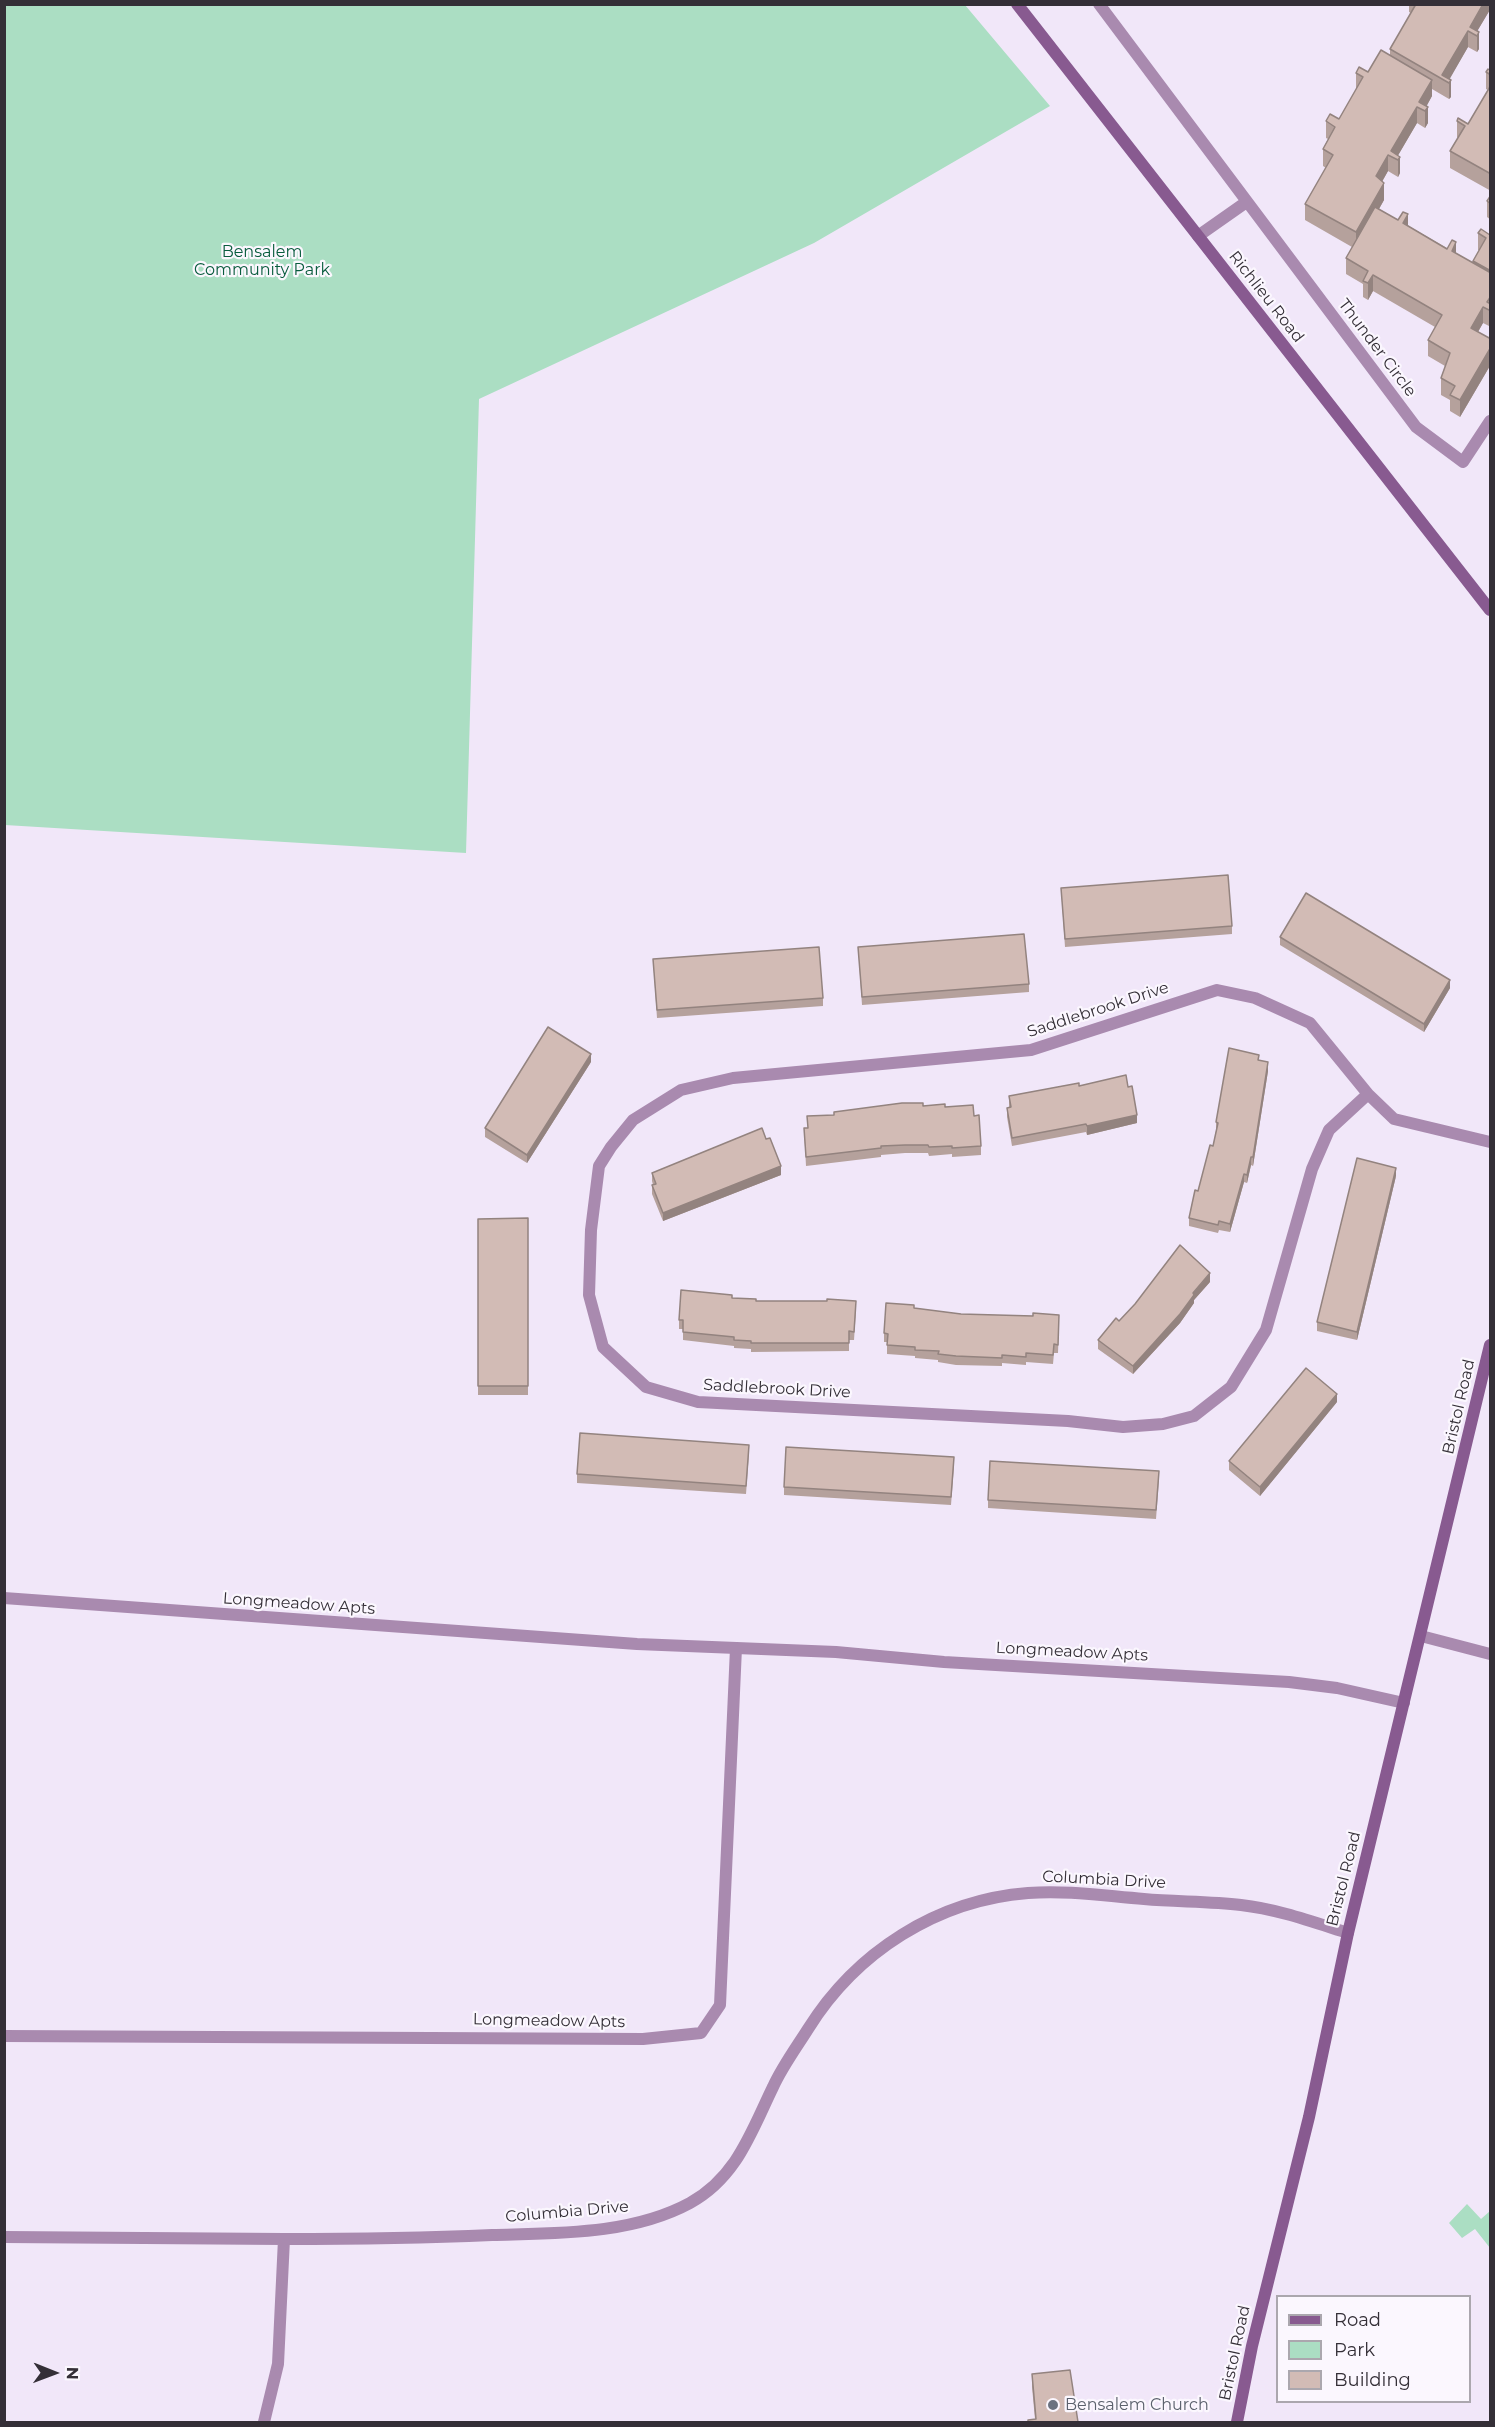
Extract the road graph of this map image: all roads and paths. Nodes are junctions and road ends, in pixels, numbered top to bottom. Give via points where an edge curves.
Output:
1 (1017, 4) edge
2 (1099, 4) edge
3 (1245, 203) junction
4 (1198, 237) junction
5 (1491, 421) edge
6 (1491, 610) edge
7 (1368, 1094) junction
8 (1491, 1142) edge
9 (1491, 1345) edge
10 (4, 1598) edge
11 (1421, 1636) junction
12 (736, 1648) junction
13 (1491, 1654) edge
14 (1404, 1703) junction
15 (1348, 1934) junction
16 (4, 2036) edge
17 (4, 2237) edge
18 (284, 2239) junction
19 (264, 2422) edge
20 (1237, 2422) edge

1 - 4 main road, Richlieu Road
2 - 3 street, Thunder Circle
3 - 4 street
3 - 5 street, Thunder Circle via 1416,427 1464,462
4 - 6 main road, Richlieu Road
7 - 7 street, Saddlebrook Drive via 1310,1023 1255,998 1217,990 1031,1050 733,1078 681,1090 633,1120 599,1166 591,1230 589,1295 603,1347 646,1387 698,1402 1123,1427 1163,1424 1194,1416 1231,1387 1266,1330 1312,1169 1329,1130
7 - 8 street, Saddlebrook Drive via 1394,1119
9 - 11 main road, Bristol Road
10 - 12 street, Longmeadow Apts
11 - 13 street
11 - 14 main road, Bristol Road
12 - 14 street, Longmeadow Apts via 1289,1682
12 - 16 street, Longmeadow Apts via 720,2005 701,2033 643,2039
14 - 15 main road, Bristol Road
15 - 18 street, Columbia Drive via 1244,1905 1067,1892 1002,1896 972,1903 907,1929 844,1982 818,2013 774,2085 744,2150 712,2188 663,2216 598,2229 391,2239
15 - 20 main road, Bristol Road
17 - 18 street, Columbia Drive
18 - 19 street via 278,2364

